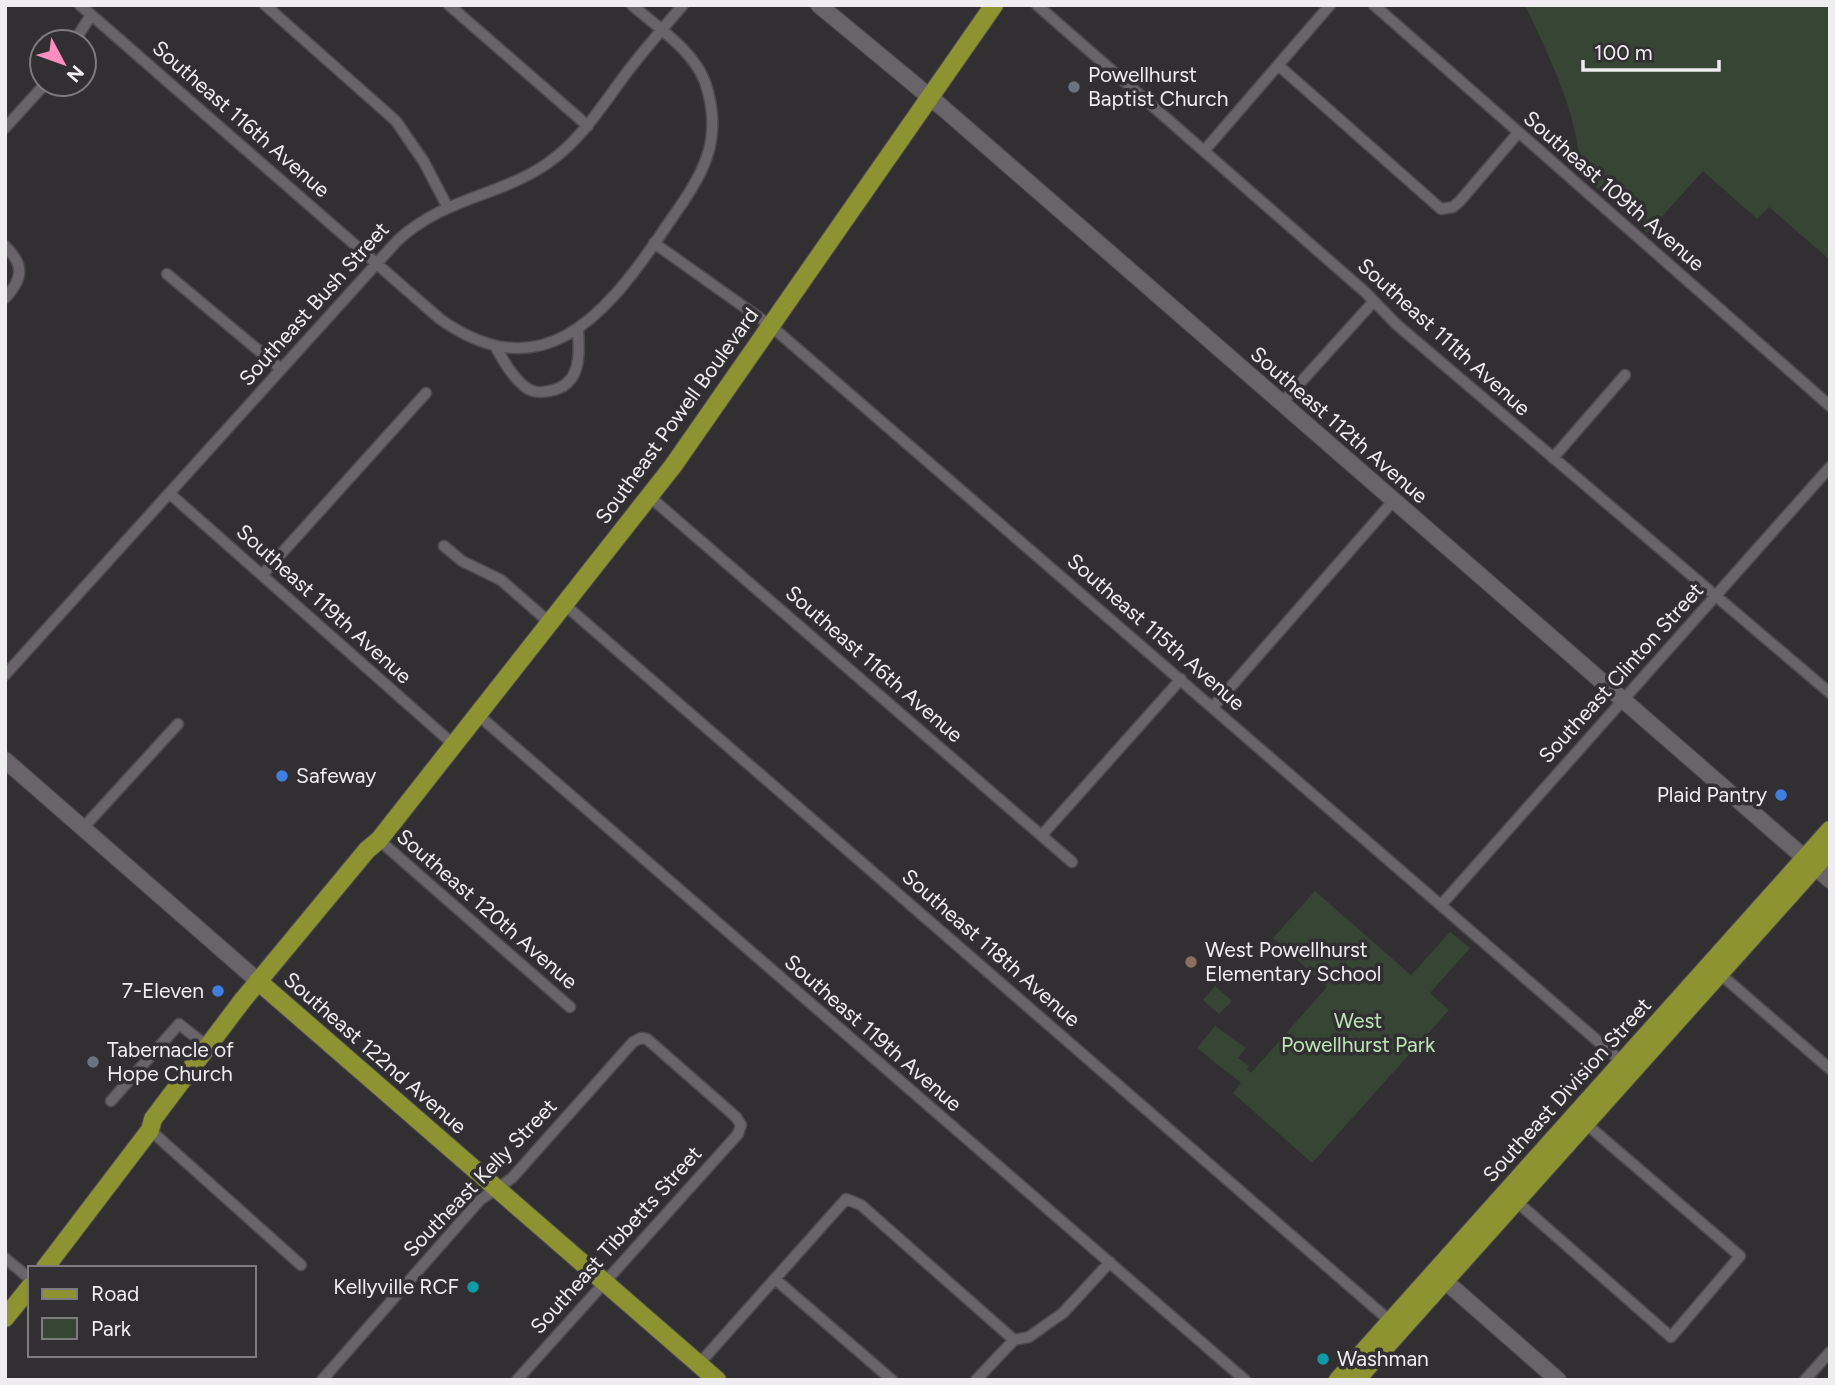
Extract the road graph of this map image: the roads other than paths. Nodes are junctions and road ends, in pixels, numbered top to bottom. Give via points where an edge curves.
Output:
1 (80, 5) edge
2 (265, 5) edge
3 (449, 5) edge
4 (632, 5) edge
5 (683, 5) edge
6 (819, 5) edge
7 (994, 5) edge
8 (1037, 5) edge
9 (1330, 5) edge
10 (1374, 5) edge
11 (91, 15) junction
12 (83, 28) edge
13 (661, 31) junction
14 (1278, 65) junction
15 (32, 98) edge
16 (930, 98) junction
17 (588, 126) junction
18 (5, 128) edge
19 (1518, 133) junction
20 (1204, 151) junction
21 (447, 206) junction
22 (654, 243) junction
23 (5, 246) edge
24 (377, 262) junction
25 (167, 274) dead end
26 (5, 298) edge
27 (1374, 301) junction
28 (771, 326) junction
29 (578, 330) junction
30 (495, 346) junction
31 (281, 369) junction
32 (1625, 375) dead end
33 (426, 393) dead end
34 (1282, 403) junction
35 (1830, 406) edge
36 (1553, 458) junction
37 (1830, 467) edge
38 (169, 493) junction
39 (650, 497) junction
40 (1394, 500) junction
41 (444, 546) dead end
42 (262, 575) junction
43 (1716, 595) junction
44 (565, 605) junction
45 (550, 623) junction
46 (5, 676) edge
47 (1181, 678) junction
48 (1830, 693) edge
49 (1622, 699) junction
50 (1213, 707) junction
51 (477, 714) junction
52 (178, 724) dead end
53 (453, 744) junction
54 (5, 760) edge
55 (83, 828) junction
56 (1830, 830) edge
57 (1042, 835) junction
58 (379, 840) junction
59 (1830, 850) edge
60 (1072, 862) dead end
61 (1810, 862) junction
62 (1830, 880) edge
63 (1441, 905) junction
64 (1719, 973) junction
65 (262, 985) junction
66 (569, 1007) dead end
67 (640, 1038) joint
68 (207, 1046) junction
69 (1622, 1062) junction
70 (1830, 1069) edge
71 (111, 1101) dead end
72 (1585, 1123) junction
73 (150, 1130) junction
74 (497, 1189) junction
75 (1516, 1201) junction
76 (5, 1258) edge
77 (1110, 1262) junction
78 (301, 1265) dead end
79 (47, 1266) edge
80 (1439, 1276) junction
81 (28, 1277) edge
82 (775, 1279) junction
83 (604, 1282) junction
84 (28, 1289) edge
85 (5, 1318) edge
86 (1390, 1321) junction
87 (1013, 1340) junction
88 (1830, 1352) edge
89 (699, 1364) junction
90 (1354, 1371) edge
91 (322, 1380) edge
92 (517, 1380) edge
93 (717, 1380) edge
94 (892, 1380) edge
95 (976, 1380) edge
96 (1245, 1380) edge
97 (1338, 1380) edge
98 (1344, 1380) edge
99 (1558, 1380) edge
100 (1805, 1380) edge

1 - 11 street, Southeast 116th Avenue
2 - 21 street via 396,121
3 - 17 street
4 - 13 street
5 - 13 street, Southeast Bush Street
6 - 16 main road, Southeast 112th Avenue
7 - 16 main road, Southeast Powell Boulevard
8 - 20 street, Southeast 111th Avenue
9 - 14 street
10 - 19 street, Southeast 109th Avenue
11 - 12 street
11 - 24 street, Southeast 116th Avenue
13 - 17 street, Southeast Bush Street
13 - 22 street via 679,46 704,80 713,124 705,165
14 - 19 street via 1436,206 1446,210 1460,201
14 - 20 street
15 - 18 street
16 - 28 main road, Southeast Powell Boulevard
16 - 34 main road, Southeast 112th Avenue
17 - 21 street, Southeast Bush Street via 566,150 533,172
19 - 35 street, Southeast 109th Avenue
20 - 27 street, Southeast 111th Avenue
21 - 24 street, Southeast Bush Street via 412,227
22 - 28 street, Southeast 115th Avenue
22 - 29 street via 611,302
23 - 26 street via 20,263 21,275
24 - 30 street, Southeast 116th Avenue via 458,331
24 - 31 street, Southeast Bush Street
25 - 31 street
27 - 34 street
27 - 36 street, Southeast 111th Avenue
28 - 39 main road, Southeast Powell Boulevard
28 - 47 street, Southeast 115th Avenue
29 - 30 street via 533,346
29 - 30 street via 578,367 569,382 556,390 540,393 526,388
31 - 38 street, Southeast Bush Street
32 - 36 street
33 - 42 street
34 - 40 main road, Southeast 112th Avenue
36 - 43 street, Southeast 111th Avenue
37 - 43 street, Southeast Clinton Street
38 - 42 street, Southeast 119th Avenue
38 - 46 street, Southeast Bush Street
39 - 44 main road, Southeast Powell Boulevard
39 - 57 street, Southeast 116th Avenue
40 - 49 main road, Southeast 112th Avenue
40 - 50 street
41 - 45 street via 462,561 501,580
42 - 53 street, Southeast 119th Avenue
43 - 48 street, Southeast 111th Avenue
43 - 49 street, Southeast Clinton Street
44 - 45 main road, Southeast Powell Boulevard
44 - 86 street, Southeast 118th Avenue
45 - 51 main road, Southeast Powell Boulevard
47 - 50 street, Southeast 115th Avenue
47 - 57 street
49 - 61 main road, Southeast 112th Avenue
49 - 63 street, Southeast Clinton Street
50 - 63 street, Southeast 115th Avenue
51 - 53 main road, Southeast Powell Boulevard
51 - 77 street, Southeast 119th Avenue
52 - 55 street
53 - 58 main road, Southeast Powell Boulevard
54 - 55 main road, Southeast 122nd Avenue
55 - 65 main road, Southeast 122nd Avenue
56 - 61 main road, Southeast Division Street
57 - 60 street, Southeast 116th Avenue
58 - 65 main road, Southeast Powell Boulevard
58 - 66 street, Southeast 120th Avenue
59 - 61 main road, Southeast Division Street
61 - 62 main road, Southeast 112th Avenue
61 - 64 main road, Southeast Division Street
61 - 69 main road, Southeast Division Street
63 - 69 street, Southeast 115th Avenue
64 - 70 street
64 - 72 main road, Southeast Division Street
65 - 68 main road, Southeast Powell Boulevard
65 - 73 main road, Southeast Powell Boulevard via 161,1123
65 - 74 main road, Southeast 122nd Avenue
67 - 74 street, Southeast Kelly Street
67 - 83 street, Southeast Tibbetts Street via 648,1039 741,1125 738,1134
68 - 71 street via 178,1024
68 - 73 main road, Southeast Powell Boulevard via 153,1119
69 - 80 main road, Southeast Division Street
72 - 75 main road, Southeast Division Street
72 - 75 street via 1740,1256 1671,1337
73 - 78 street
73 - 79 main road, Southeast Powell Boulevard
74 - 83 main road, Southeast 122nd Avenue
74 - 91 street, Southeast Kelly Street via 480,1200
75 - 80 main road, Southeast Division Street
76 - 81 street
77 - 87 street via 1052,1322 1029,1337
77 - 96 street, Southeast 119th Avenue
80 - 86 main road, Southeast Division Street
80 - 90 main road, Southeast Division Street
80 - 99 main road
82 - 87 street via 846,1199 861,1205
82 - 89 street
82 - 94 street
83 - 89 main road, Southeast 122nd Avenue
83 - 92 street, Southeast Tibbetts Street
84 - 85 main road
86 - 90 main road, Southeast Division Street
87 - 95 street
88 - 100 street
89 - 93 main road, Southeast 122nd Avenue
90 - 97 main road, Southeast Division Street
90 - 98 main road

